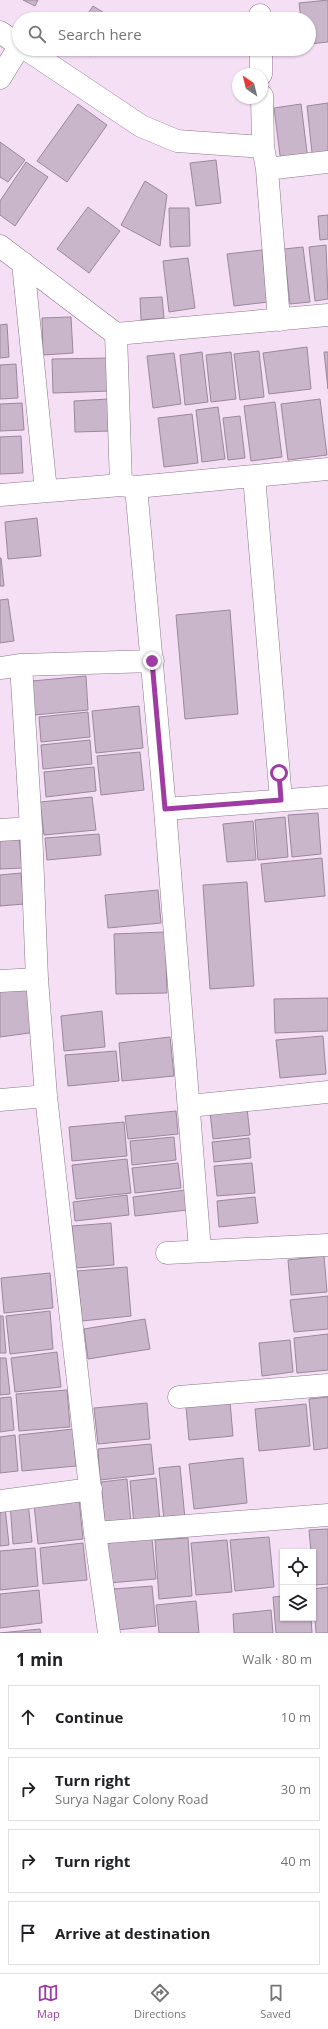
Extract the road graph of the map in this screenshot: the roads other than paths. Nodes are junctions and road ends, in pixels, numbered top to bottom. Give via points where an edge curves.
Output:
1 (0, 32) edge
2 (12, 41) edge
3 (13, 56) edge
4 (36, 56) edge
5 (261, 56) edge
6 (261, 68) edge
7 (0, 78) edge
8 (262, 104) edge
9 (263, 147) junction
10 (328, 162) edge
11 (267, 169) junction
12 (0, 246) edge
13 (23, 263) junction
14 (328, 315) edge
15 (279, 320) junction
16 (116, 334) junction
17 (328, 469) edge
18 (254, 476) junction
19 (129, 486) junction
20 (46, 491) junction
21 (0, 495) edge
22 (152, 661) junction
23 (10, 667) edge
24 (328, 797) edge
25 (281, 800) junction
26 (165, 809) junction
27 (31, 828) junction
28 (0, 830) edge
29 (37, 979) junction
30 (0, 982) edge
31 (328, 1092) edge
32 (46, 1096) junction
33 (0, 1100) edge
34 (188, 1106) junction
35 (328, 1245) edge
36 (200, 1250) junction
37 (167, 1253) dead end
38 (328, 1385) edge
39 (179, 1397) dead end
40 (91, 1489) junction
41 (0, 1501) edge
42 (328, 1515) edge
43 (95, 1534) junction
44 (109, 1633) edge

1 - 2 street
3 - 7 street
4 - 9 street via 141,126 177,141
5 - 6 street
8 - 9 street
9 - 11 street
10 - 11 street
11 - 15 street
12 - 13 street
13 - 16 street
13 - 20 street
14 - 15 street
15 - 16 street
16 - 19 street
17 - 18 street
18 - 19 street
18 - 25 street
19 - 20 street
19 - 22 street
20 - 21 street
22 - 23 street
22 - 26 street
23 - 27 street
24 - 25 street
25 - 26 street
26 - 34 street
27 - 28 street
27 - 29 street
29 - 30 street
29 - 32 street
31 - 34 street
32 - 33 street
32 - 40 street
34 - 36 street
35 - 36 street
36 - 37 street
38 - 39 street
40 - 41 street
40 - 43 street
42 - 43 street
43 - 44 street

